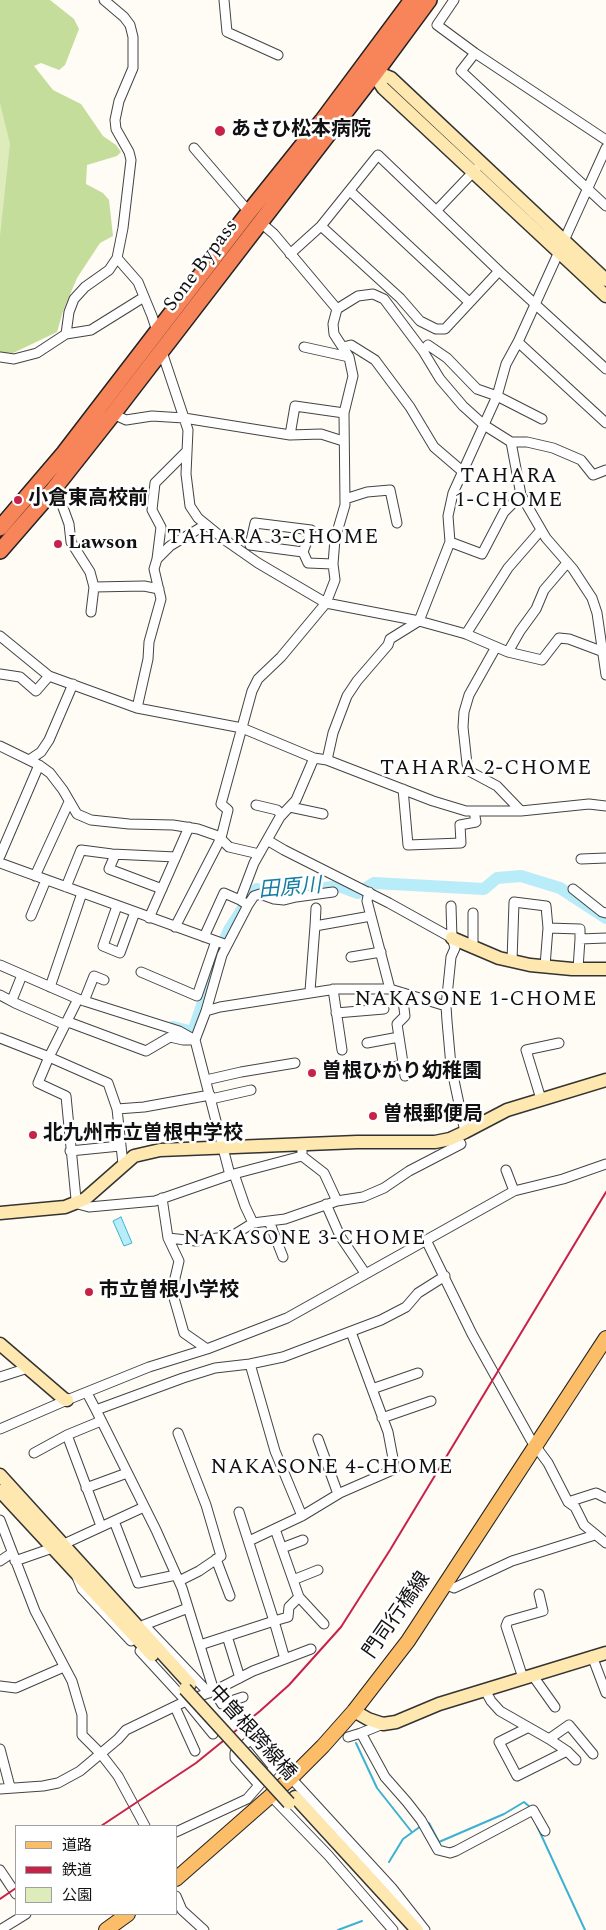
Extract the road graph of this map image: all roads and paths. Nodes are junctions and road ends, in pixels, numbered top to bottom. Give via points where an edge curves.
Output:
1 (104, 0) edge
2 (224, 0) edge
3 (412, 0) edge
4 (429, 0) edge
5 (454, 0) edge
6 (385, 48) junction
7 (475, 53) junction
8 (278, 55) dead end
9 (376, 72) junction
10 (387, 83) junction
11 (355, 88) junction
12 (606, 140) edge
13 (194, 148) dead end
14 (606, 148) edge
15 (478, 168) junction
16 (588, 188) junction
17 (350, 191) junction
18 (606, 206) edge
19 (437, 210) junction
20 (255, 217) junction
21 (322, 226) junction
22 (562, 246) junction
23 (290, 254) junction
24 (117, 258) junction
25 (499, 271) junction
26 (606, 280) edge
27 (606, 296) edge
28 (144, 297) junction
29 (469, 302) junction
30 (535, 303) junction
31 (338, 309) junction
32 (157, 331) junction
33 (66, 334) junction
34 (518, 342) junction
35 (304, 347) dead end
36 (343, 347) junction
37 (161, 351) junction
38 (423, 351) junction
39 (350, 357) junction
40 (0, 360) edge
41 (606, 369) edge
42 (497, 396) junction
43 (344, 413) junction
44 (113, 414) junction
45 (184, 418) junction
46 (542, 419) dead end
47 (606, 423) edge
48 (484, 424) junction
49 (290, 435) junction
50 (343, 441) junction
51 (511, 442) junction
52 (187, 451) junction
53 (606, 470) edge
54 (462, 471) junction
55 (53, 490) junction
56 (522, 495) junction
57 (345, 499) junction
58 (397, 524) dead end
59 (204, 525) junction
60 (0, 528) edge
61 (541, 530) junction
62 (450, 542) junction
63 (0, 551) edge
64 (303, 552) junction
65 (157, 559) junction
66 (567, 563) junction
67 (333, 564) junction
68 (94, 587) junction
69 (159, 590) junction
70 (326, 603) junction
71 (91, 612) dead end
72 (419, 621) junction
73 (466, 634) junction
74 (0, 636) edge
75 (496, 647) junction
76 (601, 651) junction
77 (508, 652) junction
78 (0, 674) edge
79 (606, 675) edge
80 (49, 676) junction
81 (73, 684) junction
82 (137, 708) junction
83 (242, 728) junction
84 (0, 746) edge
85 (314, 758) junction
86 (29, 760) junction
87 (326, 760) junction
88 (39, 765) junction
89 (403, 789) junction
90 (69, 802) junction
91 (256, 805) dead end
92 (606, 806) edge
93 (290, 807) junction
94 (474, 811) junction
95 (521, 811) junction
96 (323, 814) dead end
97 (282, 815) junction
98 (189, 827) junction
99 (221, 838) junction
100 (267, 840) junction
101 (2, 844) edge
102 (259, 854) junction
103 (115, 855) junction
104 (0, 856) edge
105 (176, 857) junction
106 (606, 858) edge
107 (581, 859) dead end
108 (0, 863) edge
109 (35, 876) junction
110 (46, 880) junction
111 (66, 887) junction
112 (162, 889) junction
113 (573, 889) dead end
114 (334, 892) dead end
115 (369, 892) junction
116 (82, 893) junction
117 (244, 902) junction
118 (117, 906) junction
119 (451, 906) dead end
120 (316, 908) dead end
121 (135, 912) junction
122 (472, 913) dead end
123 (606, 913) edge
124 (31, 916) dead end
125 (371, 916) junction
126 (149, 918) junction
127 (315, 926) junction
128 (175, 927) junction
129 (548, 928) junction
130 (204, 937) junction
131 (452, 938) junction
132 (580, 938) junction
133 (606, 938) edge
134 (216, 941) junction
135 (227, 945) junction
136 (473, 948) junction
137 (381, 952) junction
138 (351, 957) dead end
139 (512, 961) junction
140 (0, 965) edge
141 (545, 966) junction
142 (578, 969) junction
143 (606, 969) edge
144 (141, 972) dead end
145 (22, 975) junction
146 (104, 980) dead end
147 (50, 987) junction
148 (333, 989) junction
149 (390, 989) junction
150 (310, 991) junction
151 (402, 993) junction
152 (0, 995) edge
153 (197, 996) junction
154 (209, 999) junction
155 (12, 1000) junction
156 (81, 1000) junction
157 (446, 1006) junction
158 (384, 1008) dead end
159 (206, 1011) junction
160 (336, 1013) junction
161 (65, 1023) junction
162 (399, 1037) junction
163 (0, 1038) edge
164 (195, 1040) junction
165 (367, 1043) dead end
166 (559, 1043) dead end
167 (342, 1050) dead end
168 (49, 1056) junction
169 (296, 1064) dead end
170 (404, 1065) junction
171 (379, 1070) dead end
172 (405, 1076) dead end
173 (206, 1080) junction
174 (606, 1080) edge
175 (252, 1090) dead end
176 (210, 1097) junction
177 (541, 1099) junction
178 (117, 1109) junction
179 (460, 1134) junction
180 (120, 1146) junction
181 (222, 1149) junction
182 (302, 1150) junction
183 (70, 1151) junction
184 (123, 1164) junction
185 (606, 1164) edge
186 (506, 1170) dead end
187 (232, 1174) junction
188 (514, 1191) junction
189 (162, 1198) junction
190 (337, 1201) junction
191 (74, 1203) junction
192 (326, 1204) junction
193 (0, 1213) edge
194 (269, 1221) junction
195 (253, 1223) junction
196 (168, 1238) junction
197 (426, 1240) junction
198 (283, 1257) dead end
199 (365, 1273) junction
200 (445, 1276) junction
201 (351, 1332) junction
202 (606, 1338) edge
203 (0, 1344) edge
204 (207, 1349) junction
205 (250, 1364) junction
206 (28, 1368) junction
207 (418, 1373) dead end
208 (0, 1378) edge
209 (372, 1389) junction
210 (87, 1393) junction
211 (67, 1400) junction
212 (431, 1401) dead end
213 (96, 1410) junction
214 (382, 1418) junction
215 (101, 1421) junction
216 (0, 1429) edge
217 (178, 1433) dead end
218 (67, 1435) junction
219 (318, 1439) dead end
220 (536, 1444) junction
221 (34, 1453) dead end
222 (127, 1473) junction
223 (0, 1475) edge
224 (86, 1488) junction
225 (0, 1491) edge
226 (338, 1494) junction
227 (606, 1498) edge
228 (568, 1502) junction
229 (144, 1507) junction
230 (239, 1512) dead end
231 (302, 1516) junction
232 (114, 1521) junction
233 (1, 1523) edge
234 (101, 1526) junction
235 (275, 1529) junction
236 (595, 1535) junction
237 (303, 1540) dead end
238 (249, 1541) junction
239 (606, 1543) edge
240 (58, 1546) junction
241 (282, 1548) junction
242 (14, 1557) junction
243 (216, 1559) junction
244 (0, 1561) edge
245 (80, 1570) junction
246 (318, 1570) dead end
247 (177, 1578) junction
248 (294, 1580) junction
249 (445, 1584) junction
250 (539, 1594) dead end
251 (230, 1596) dead end
252 (299, 1597) junction
253 (188, 1608) junction
254 (274, 1621) junction
255 (324, 1624) dead end
256 (144, 1625) junction
257 (227, 1636) junction
258 (200, 1645) junction
259 (311, 1649) dead end
260 (606, 1653) edge
261 (592, 1656) junction
262 (285, 1659) junction
263 (64, 1667) junction
264 (528, 1677) junction
265 (240, 1678) junction
266 (0, 1686) edge
267 (485, 1690) junction
268 (187, 1691) junction
269 (212, 1692) junction
270 (606, 1693) edge
271 (243, 1697) dead end
272 (175, 1707) junction
273 (555, 1707) dead end
274 (354, 1711) junction
275 (383, 1724) junction
276 (527, 1728) junction
277 (361, 1733) junction
278 (213, 1734) dead end
279 (348, 1737) dead end
280 (549, 1739) junction
281 (0, 1749) edge
282 (195, 1751) dead end
283 (567, 1751) junction
284 (101, 1754) junction
285 (593, 1754) dead end
286 (576, 1760) dead end
287 (291, 1778) junction
288 (259, 1784) junction
289 (10, 1787) junction
290 (0, 1789) edge
291 (271, 1796) junction
292 (292, 1800) junction
293 (145, 1825) edge
294 (545, 1830) dead end
295 (178, 1831) edge
296 (0, 1870) edge
297 (178, 1876) edge
298 (15, 1892) edge
299 (178, 1901) edge
300 (24, 1915) edge
301 (127, 1915) edge
302 (0, 1930) edge
303 (106, 1930) edge
304 (204, 1930) edge
305 (392, 1930) edge
306 (405, 1930) edge
307 (416, 1930) edge
308 (425, 1930) edge

1 - 24 street via 124,17 133,38 133,68 115,120 131,160
2 - 8 street via 226,32
3 - 6 highway, Sone Bypass
4 - 6 highway, Sone Bypass
5 - 7 street via 436,25
6 - 9 highway via 374,56
6 - 10 street
6 - 11 highway, Sone Bypass
7 - 12 street
7 - 16 street via 461,70
9 - 10 street
9 - 11 highway via 364,74
10 - 11 street
10 - 15 street
11 - 20 highway, Sone Bypass via 322,121
13 - 20 street
14 - 16 street
15 - 19 street
15 - 22 street
16 - 18 street
16 - 22 street
17 - 19 street via 378,155
17 - 21 street
17 - 29 street
19 - 25 street
20 - 23 street
20 - 32 highway, Sone Bypass
20 - 37 highway, Sone Bypass
21 - 23 street
21 - 29 street via 400,298 420,321 436,329 445,329
22 - 26 street
22 - 27 street
22 - 30 street
23 - 31 street
24 - 28 street via 138,282
24 - 33 street via 110,270 74,299
25 - 29 street
25 - 30 street
28 - 32 street
28 - 33 street via 91,330
30 - 34 street
30 - 41 street
31 - 36 street via 333,324 334,334
31 - 38 street via 358,296 373,294 384,299
32 - 37 street
32 - 60 highway, Sone Bypass via 64,453
33 - 40 street via 37,353
34 - 42 street via 506,364
34 - 47 street
35 - 39 street
36 - 39 street
36 - 54 street via 350,345 375,360 434,446
37 - 44 highway, Sone Bypass
37 - 45 street
38 - 42 street via 428,345 447,358 476,389
38 - 48 street via 440,380
39 - 43 street via 352,384
42 - 46 street
42 - 48 street
43 - 49 street via 295,406
43 - 50 street
44 - 45 street via 126,420 152,416
44 - 55 highway, Sone Bypass
45 - 49 street
45 - 52 street via 188,430
48 - 51 street
48 - 54 street
49 - 50 street via 321,434
50 - 57 street
51 - 53 street via 553,448 581,460 593,475
51 - 56 street
52 - 59 street via 190,506
52 - 65 street via 155,483 152,510 161,527
54 - 62 street via 452,493 448,516
55 - 63 highway, Sone Bypass
55 - 68 street via 69,524 71,542 90,572
56 - 61 street
56 - 62 street via 504,512 482,554
57 - 58 street via 367,492 390,490
57 - 67 street via 335,539
59 - 65 street via 170,546
59 - 70 street via 258,563
61 - 66 street
61 - 73 street via 508,568
62 - 72 street
64 - 64 street via 250,545 255,523 310,530
64 - 67 street via 308,563
65 - 69 street via 154,569
66 - 76 street via 592,598
66 - 77 street via 544,590 536,609
67 - 70 street via 335,580
68 - 69 street via 144,586
68 - 71 street
69 - 82 street via 161,599
70 - 72 street
70 - 83 street via 258,679
72 - 73 street
72 - 87 street via 390,638 381,655 357,681 347,696
73 - 75 street
74 - 80 street
75 - 77 street
75 - 95 street via 468,695 463,726 467,764 469,771 496,786
76 - 77 street via 559,638 542,660
76 - 79 street
78 - 80 street via 20,677 36,691
80 - 81 street
81 - 82 street
81 - 86 street via 49,740 41,752
82 - 83 street
83 - 85 street
83 - 99 street via 221,804 228,810
84 - 86 street
85 - 87 street
85 - 93 street
86 - 88 street
87 - 89 street
88 - 90 street via 63,790
88 - 101 street
89 - 94 street
89 - 94 street via 408,845 461,843 460,825 476,822
90 - 98 street via 77,814 91,820
90 - 109 street
91 - 97 street via 277,810
92 - 95 street via 589,804
93 - 96 street
93 - 97 street
94 - 95 street
97 - 100 street
98 - 99 street
98 - 105 street
99 - 102 street via 229,847
99 - 128 street
100 - 102 street
100 - 115 street
101 - 104 street
102 - 117 street
103 - 105 street
103 - 111 street via 81,850
103 - 112 street via 109,869
105 - 112 street
106 - 107 street
108 - 109 street
109 - 110 street
110 - 111 street
110 - 124 street
111 - 116 street
112 - 126 street
113 - 123 street
114 - 117 street via 284,900 260,894
115 - 125 street via 367,901
115 - 131 street
116 - 118 street
116 - 147 street
117 - 130 street via 224,893
117 - 135 street
118 - 121 street
118 - 121 street via 103,946 120,953
119 - 131 street
120 - 127 street
121 - 126 street
122 - 136 street
125 - 127 street
125 - 137 street
126 - 128 street
127 - 150 street
128 - 130 street
129 - 132 street via 580,929
129 - 139 street via 546,906 514,902
129 - 141 street
130 - 134 street
131 - 136 street
131 - 157 street via 454,948
132 - 133 street
132 - 142 street
134 - 135 street
134 - 153 street
135 - 154 street
136 - 139 street
137 - 138 street
137 - 149 street
139 - 141 street
140 - 145 street
141 - 142 street
142 - 143 street
144 - 153 street
145 - 147 street
145 - 155 street
146 - 156 street via 94,976
147 - 156 street
148 - 149 street
148 - 150 street
148 - 160 street
149 - 151 street
150 - 159 street
151 - 157 street
151 - 162 street via 405,1016 397,1024
152 - 155 street
153 - 154 street
154 - 159 street
155 - 161 street
156 - 161 street
156 - 164 street via 179,1031
157 - 179 street
158 - 160 street
159 - 164 street
160 - 167 street
161 - 164 street via 146,1051 170,1037
161 - 168 street
162 - 165 street
162 - 170 street
163 - 168 street
164 - 173 street
166 - 177 street via 526,1050
168 - 178 street via 108,1083
168 - 183 street via 38,1083 66,1096
169 - 173 street
170 - 171 street
170 - 172 street
173 - 176 street
174 - 177 street
175 - 176 street
176 - 178 street
176 - 181 street
177 - 179 street via 507,1110
178 - 180 street
179 - 182 street via 434,1142
179 - 190 street via 461,1144 384,1188
180 - 183 street
180 - 184 street
181 - 182 street
181 - 184 street via 160,1150 134,1156
181 - 187 street
182 - 187 street
182 - 190 street via 324,1173
183 - 191 street
184 - 191 street via 85,1198
185 - 188 street
186 - 188 street
187 - 189 street
187 - 195 street
188 - 197 street
189 - 191 street via 89,1207
189 - 196 street
190 - 192 street
191 - 193 street via 65,1207
192 - 194 street
192 - 199 street via 340,1236
194 - 195 street
194 - 198 street
195 - 196 street via 232,1236 196,1241
196 - 204 street via 179,1261 172,1291 184,1333
197 - 199 street
197 - 200 street
199 - 204 street via 287,1318
200 - 201 street via 418,1293 406,1307
200 - 220 street via 472,1334
201 - 205 street via 283,1357
201 - 209 street
202 - 220 main road, 門司行橋線
203 - 206 street
204 - 210 street via 149,1367
205 - 213 street via 215,1368
205 - 231 street via 275,1451
206 - 208 street
206 - 211 street
207 - 209 street
209 - 214 street
210 - 211 street
210 - 213 street
211 - 216 street
212 - 214 street
213 - 215 street
214 - 226 street via 395,1469
215 - 218 street
215 - 222 street
217 - 243 street via 206,1505 221,1556
218 - 221 street
218 - 224 street
219 - 226 street
220 - 228 street
220 - 249 main road, 門司行橋線
222 - 224 street
222 - 229 street
223 - 240 street
224 - 234 street
225 - 240 street
226 - 231 street
227 - 228 street via 596,1493
228 - 236 street
229 - 232 street
229 - 247 street
230 - 238 street
231 - 235 street
232 - 234 street
232 - 247 street via 138,1583
233 - 242 street
234 - 240 street
235 - 238 street
235 - 241 street
236 - 239 street
236 - 249 street via 512,1561 454,1588
237 - 241 street
238 - 254 street
240 - 242 street
240 - 245 street, 中曽根跨線橋
241 - 248 street
242 - 244 street
242 - 263 street
243 - 247 street via 199,1571
243 - 251 street
245 - 256 street via 118,1595
245 - 268 street, 中曽根跨線橋
246 - 248 street
247 - 253 street
248 - 252 street
249 - 274 main road, 門司行橋線 via 408,1640
250 - 264 street via 543,1610 508,1621 506,1626
252 - 254 street via 289,1607 288,1617
252 - 255 street
253 - 256 street
253 - 258 street
254 - 257 street
254 - 262 street
256 - 269 street
257 - 258 street
257 - 265 street
258 - 269 street
259 - 262 street
260 - 261 street
261 - 264 street
261 - 270 street
262 - 265 street
263 - 266 street via 16,1688
263 - 284 street via 80,1709 82,1735
264 - 267 street
264 - 273 street
265 - 269 street
267 - 275 street
267 - 276 street via 500,1712
268 - 269 street
268 - 272 street
268 - 278 street
268 - 292 street, 中曽根跨線橋, bridge
269 - 271 street via 222,1704
272 - 282 street
272 - 284 street via 126,1730
274 - 275 street
274 - 287 main road, 門司行橋線
275 - 277 street
276 - 280 street
276 - 283 street via 499,1742 517,1776
277 - 279 street
277 - 294 street via 385,1777 421,1820 438,1850 450,1853 530,1811
280 - 283 street
280 - 285 street via 568,1726
281 - 289 street
283 - 286 street
284 - 289 street via 58,1783
284 - 293 street via 118,1776
287 - 291 main road, 門司行橋線
287 - 308 street via 386,1881
288 - 288 street via 274,1768 249,1741 235,1753 235,1758
288 - 295 street via 247,1799
289 - 290 street
291 - 297 main road, 門司行橋線
291 - 305 street via 328,1855
292 - 306 street
292 - 307 street
296 - 298 street
299 - 304 street via 182,1910
300 - 302 street
301 - 303 main road

